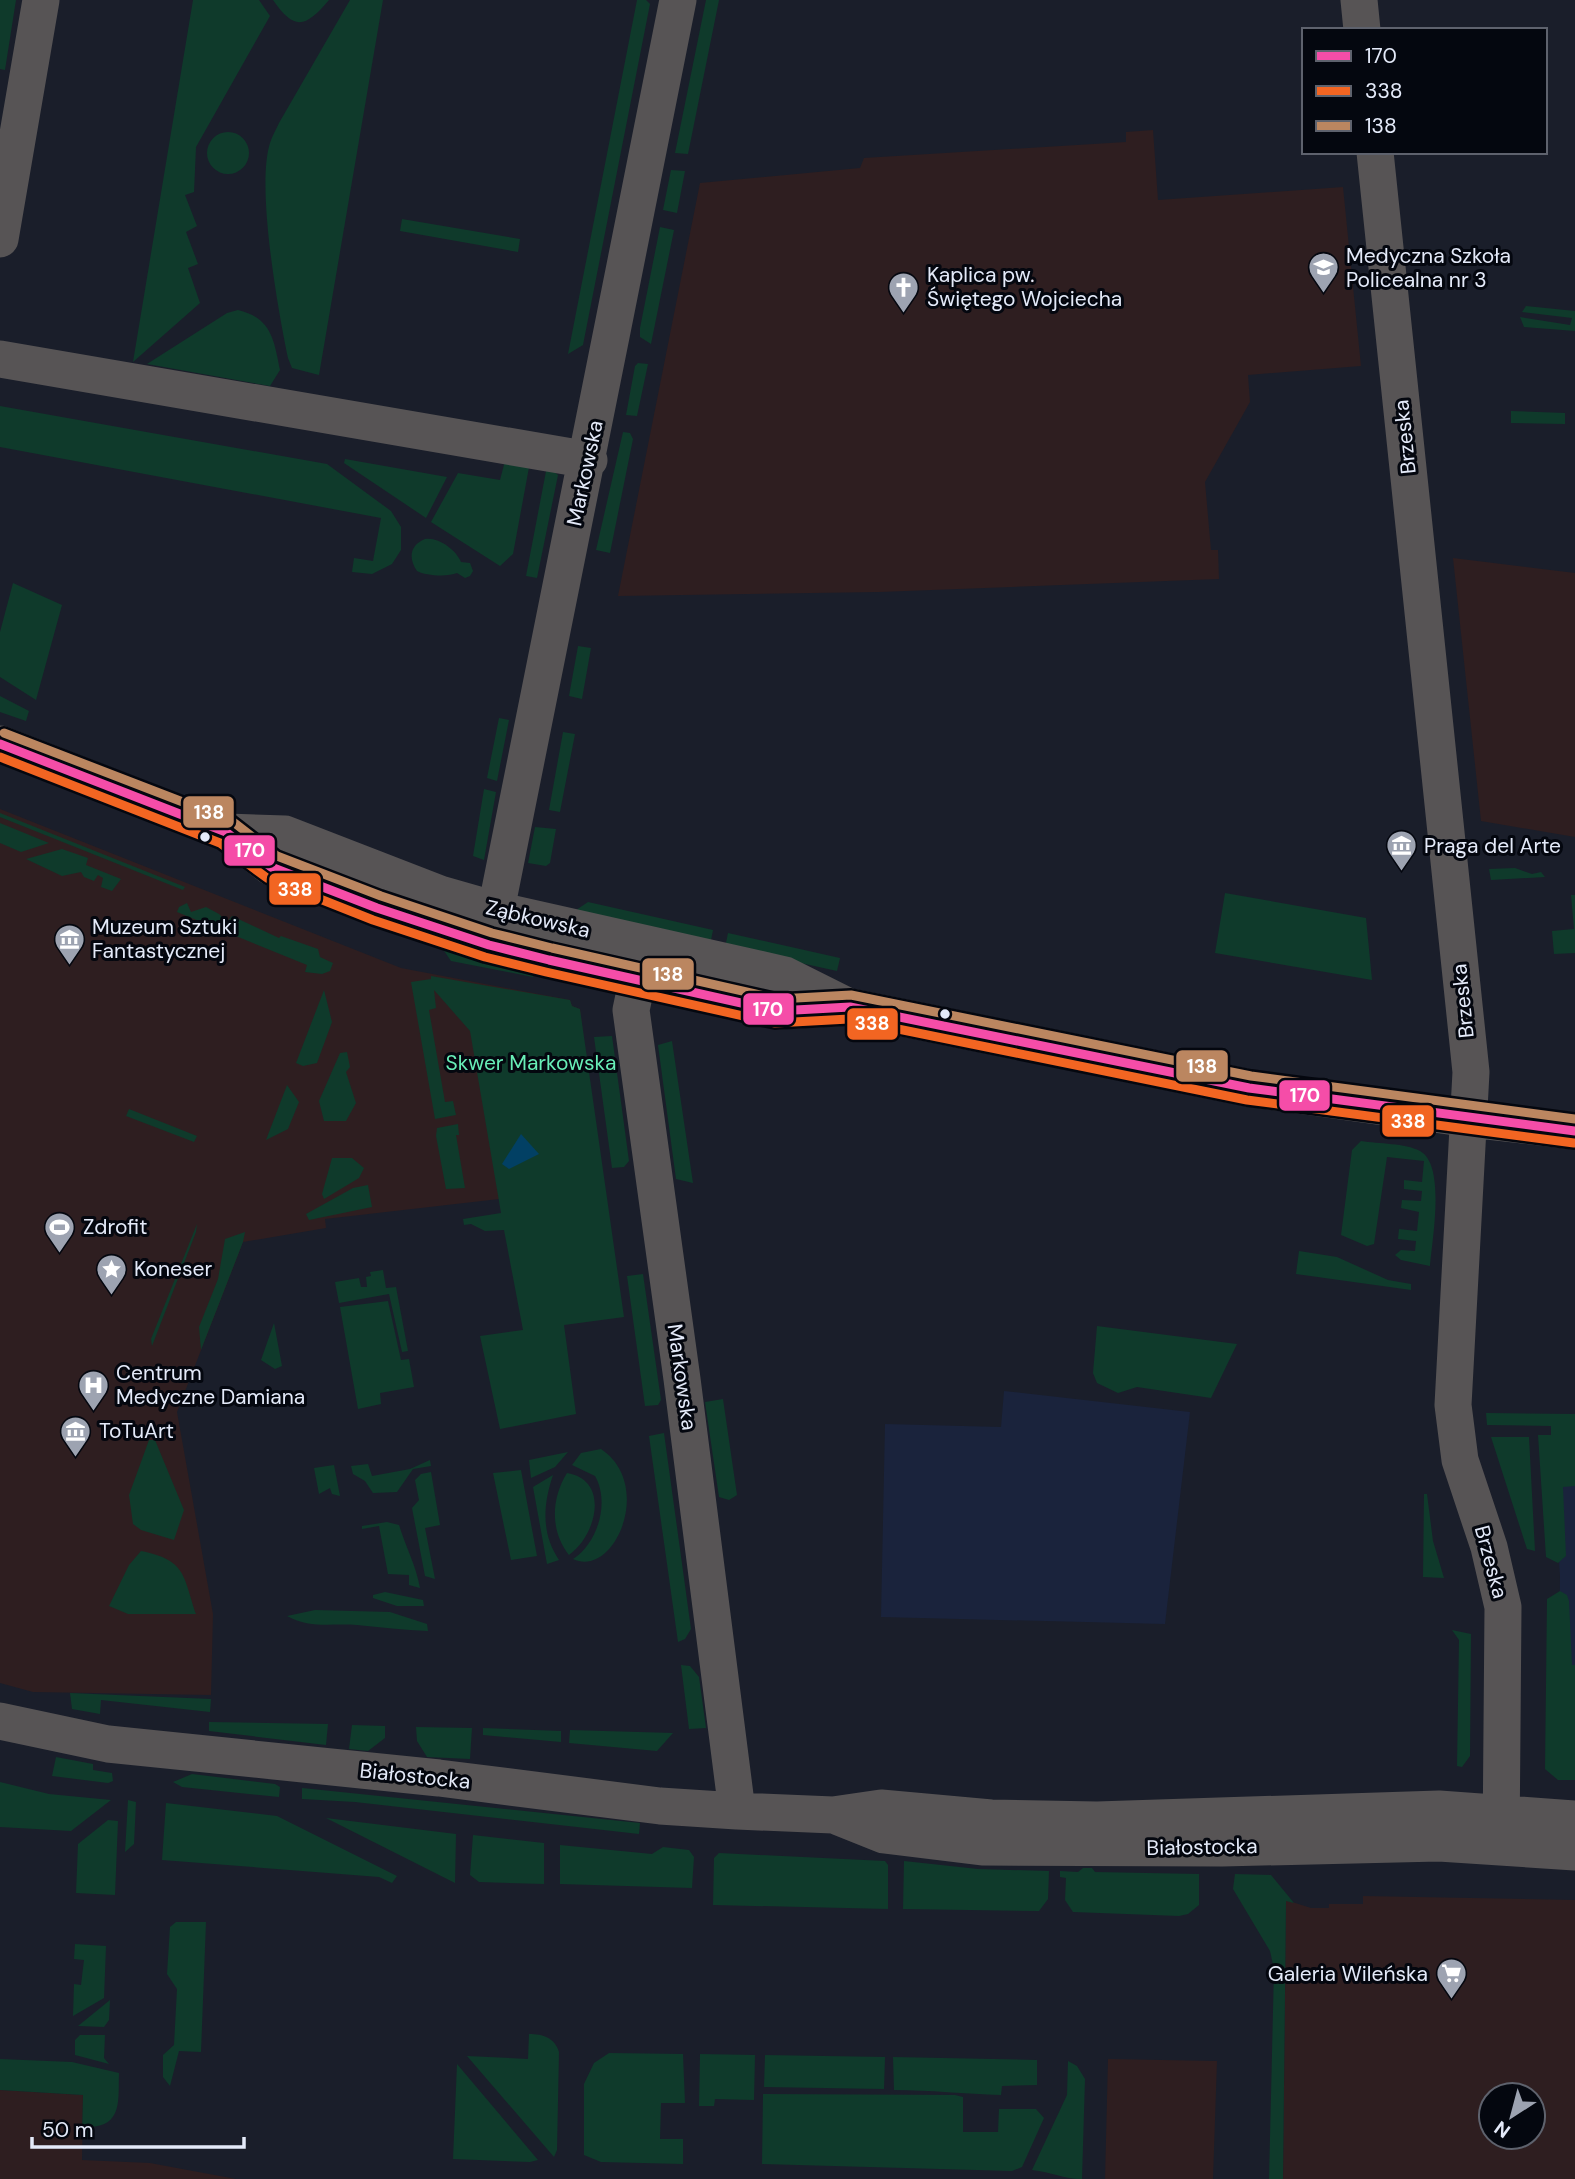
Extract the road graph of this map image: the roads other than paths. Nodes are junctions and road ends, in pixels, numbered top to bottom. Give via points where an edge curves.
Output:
1 (41, 0) edge
2 (678, 0) edge
3 (1359, 0) edge
4 (1362, 28) edge
5 (1375, 154) edge
6 (0, 239) edge
7 (0, 359) edge
8 (589, 460) junction
9 (0, 744) edge
10 (492, 928) junction
11 (645, 944) junction
12 (637, 981) junction
13 (850, 1007) junction
14 (1469, 1119) junction
15 (1575, 1130) edge
16 (0, 1721) edge
17 (737, 1811) junction
18 (1575, 1819) edge
19 (1502, 1830) junction
20 (1575, 1852) edge

1 - 6 street
2 - 8 street, Markowska
3 - 4 street
5 - 14 street, Brzeska via 1471,1072
7 - 8 street
8 - 10 street, Markowska
9 - 10 street, Ząbkowska via 226,832 285,834 440,894
10 - 11 street, Ząbkowska
10 - 12 street, Ząbkowska
11 - 12 street, Markowska
11 - 13 street, Ząbkowska via 785,975
12 - 13 street, Ząbkowska via 777,1011
12 - 17 street, Markowska via 631,1010
13 - 14 street, Ząbkowska via 1249,1088
14 - 15 street, Ząbkowska
14 - 19 street, Brzeska via 1453,1405 1460,1460 1503,1607
16 - 17 street, Białostocka via 108,1744
17 - 19 street, Białostocka via 833,1815 884,1835 982,1847 1439,1843
18 - 19 street, Białostocka
19 - 20 street, Białostocka

